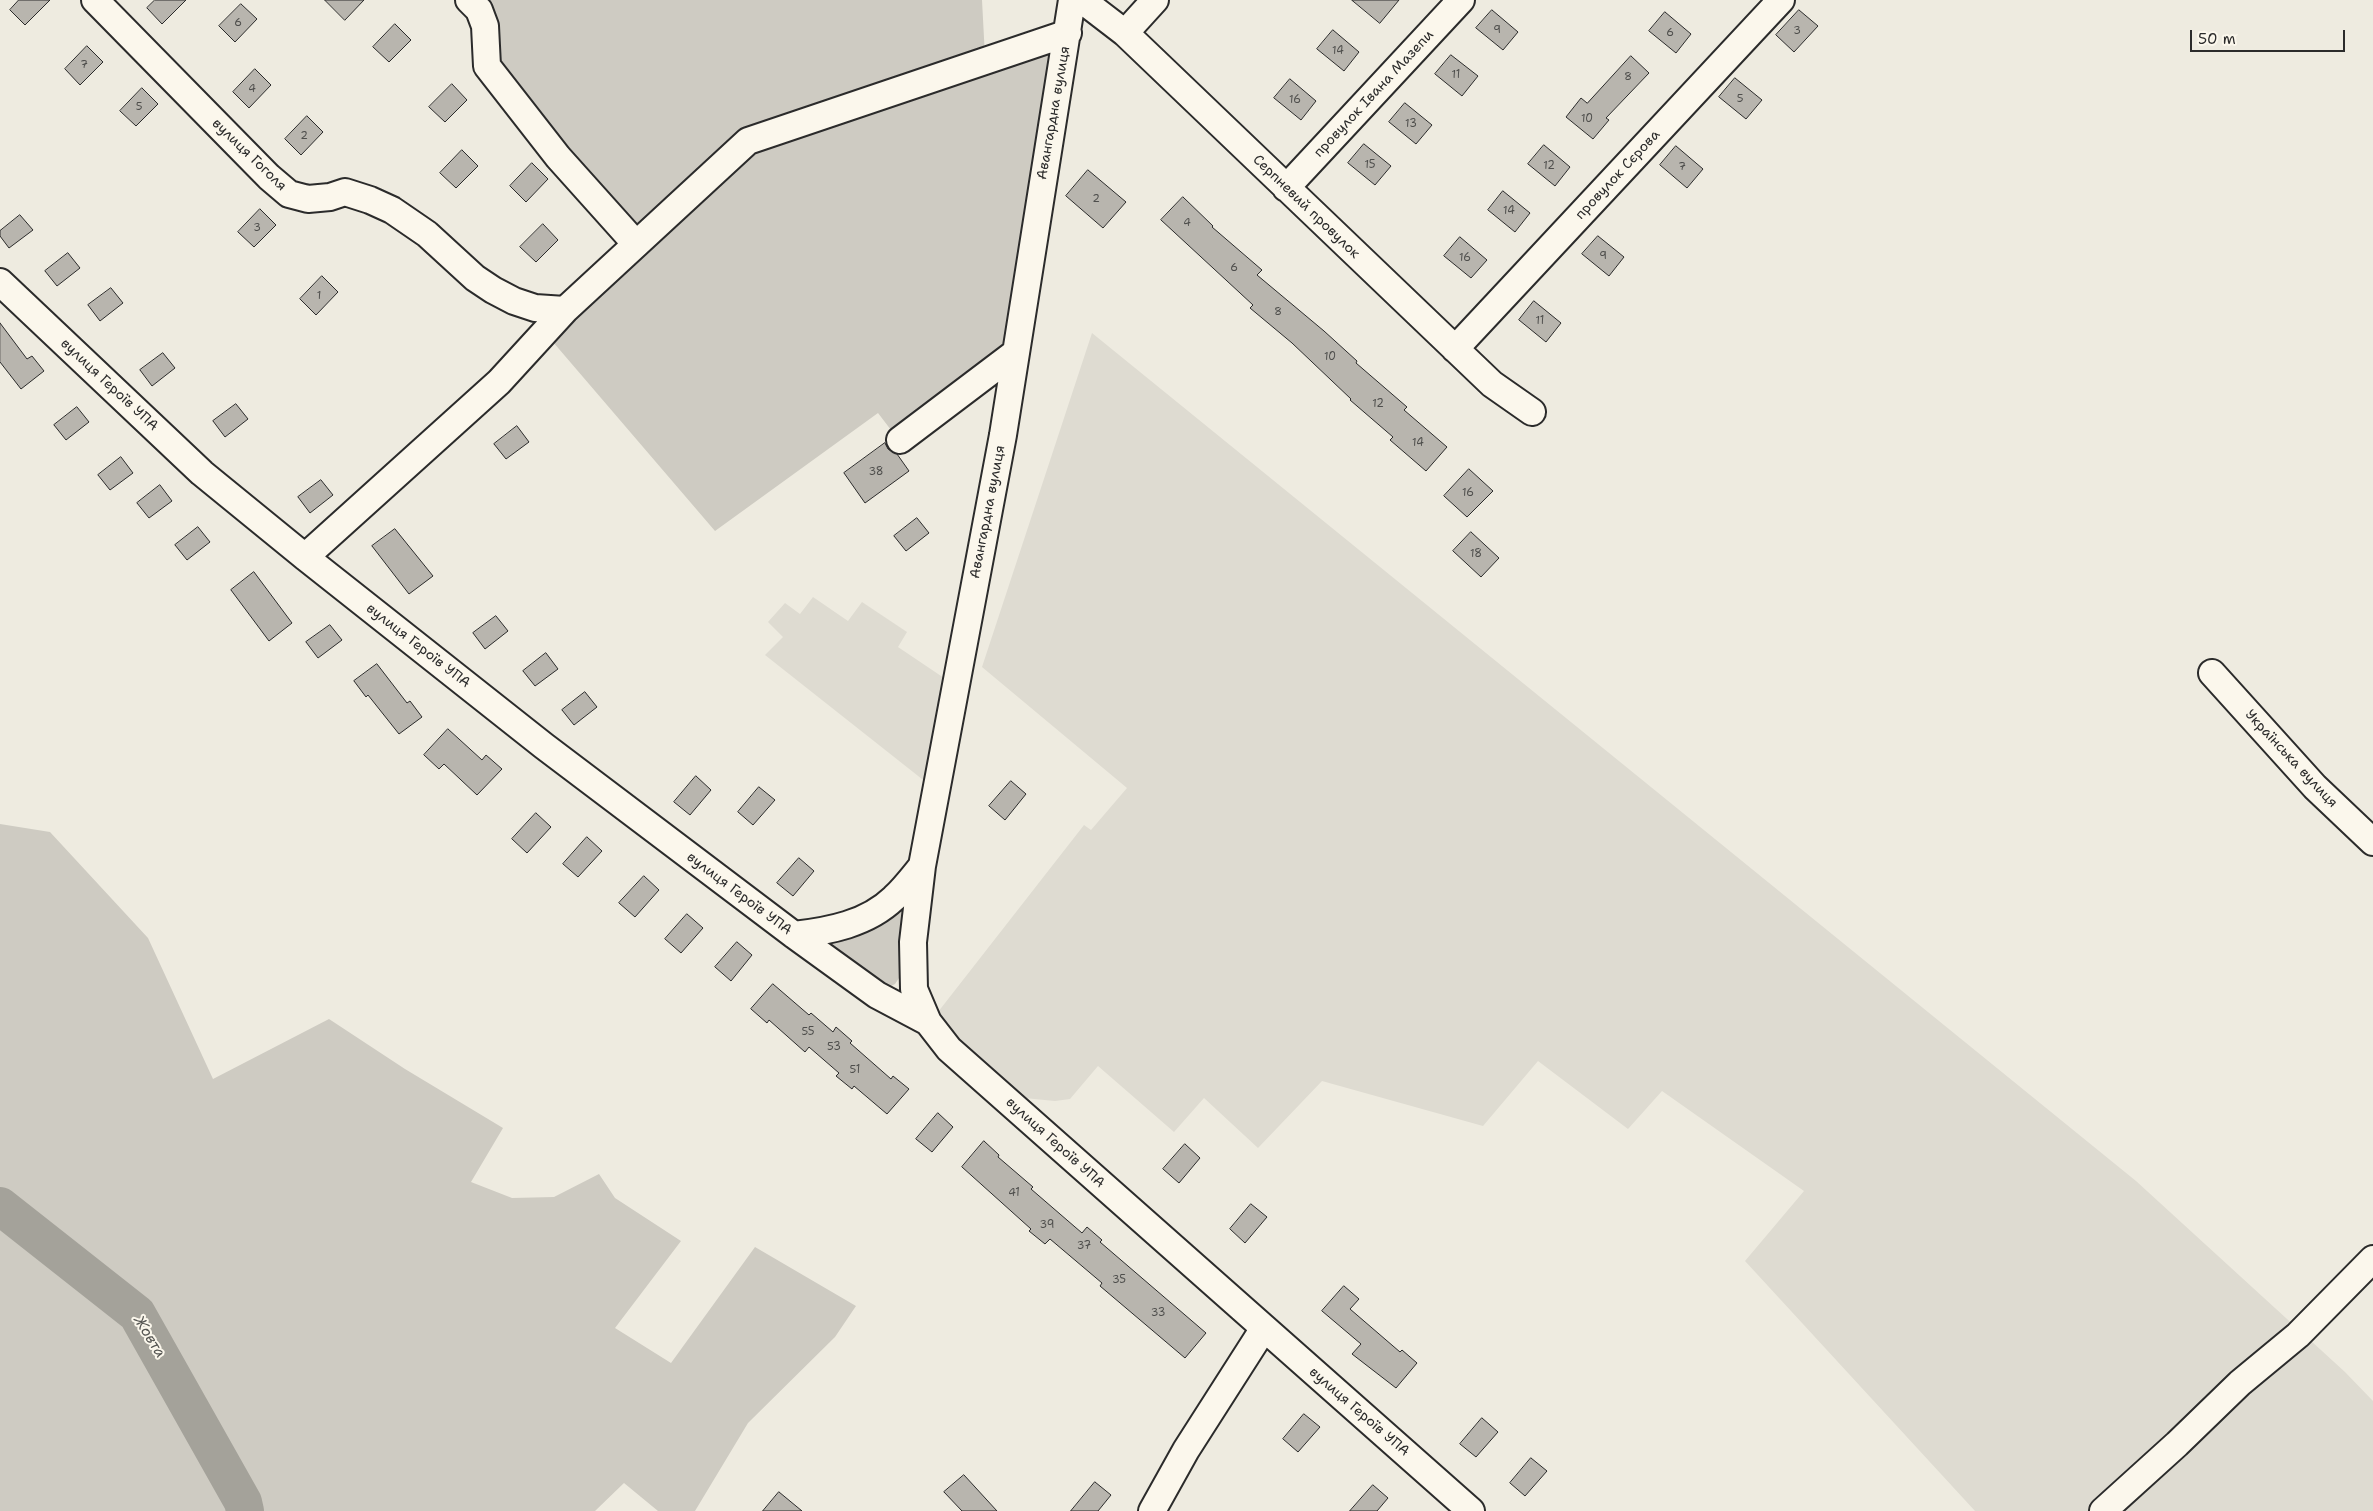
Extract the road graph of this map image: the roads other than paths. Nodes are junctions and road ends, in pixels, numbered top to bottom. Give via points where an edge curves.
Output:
1 (95, 0) edge
2 (469, 0) edge
3 (1072, 0) edge
4 (1082, 0) edge
5 (1155, 0) edge
6 (1461, 0) edge
7 (1780, 0) edge
8 (1068, 33) junction
9 (1125, 33) junction
10 (1286, 188) junction
11 (636, 244) junction
12 (0, 282) edge
13 (565, 310) junction
14 (1456, 349) junction
15 (1016, 353) junction
16 (1532, 412) dead end
17 (900, 440) dead end
18 (305, 556) junction
19 (2212, 673) dead end
20 (2373, 842) edge
21 (922, 866) junction
22 (794, 935) junction
23 (928, 1022) junction
24 (2370, 1267) edge
25 (1264, 1328) junction
26 (1152, 1511) edge
27 (1471, 1511) edge
28 (2103, 1511) edge

1 - 13 street, вулиця Гоголя via 289,194 308,199 345,192 370,200 392,210 427,234 493,290 535,308
2 - 11 street via 479,10 485,26 487,66 558,157
3 - 8 street, Авангардна вулиця
4 - 9 street, Серпневий провулок
5 - 9 street
6 - 10 street, провулок Івана Мазепи
7 - 14 street, провулок Сєрова
8 - 11 street via 748,141
8 - 15 street, Авангардна вулиця
9 - 10 street, Серпневий провулок
10 - 14 street, Серпневий провулок
11 - 13 street
12 - 18 street, вулиця Героїв УПА via 202,473
13 - 18 street via 499,382
14 - 16 street, Серпневий провулок via 1492,384
15 - 17 street
15 - 21 street, Авангардна вулиця
18 - 22 street, вулиця Героїв УПА via 544,746
19 - 20 street, Українська вулиця via 2315,787
21 - 22 street via 893,900 862,919 828,931
21 - 23 street, Авангардна вулиця via 913,942 914,988
22 - 23 street, вулиця Героїв УПА via 877,995
23 - 25 street, вулиця Героїв УПА via 949,1049
24 - 28 street
25 - 26 street via 1186,1450
25 - 27 street, вулиця Героїв УПА

